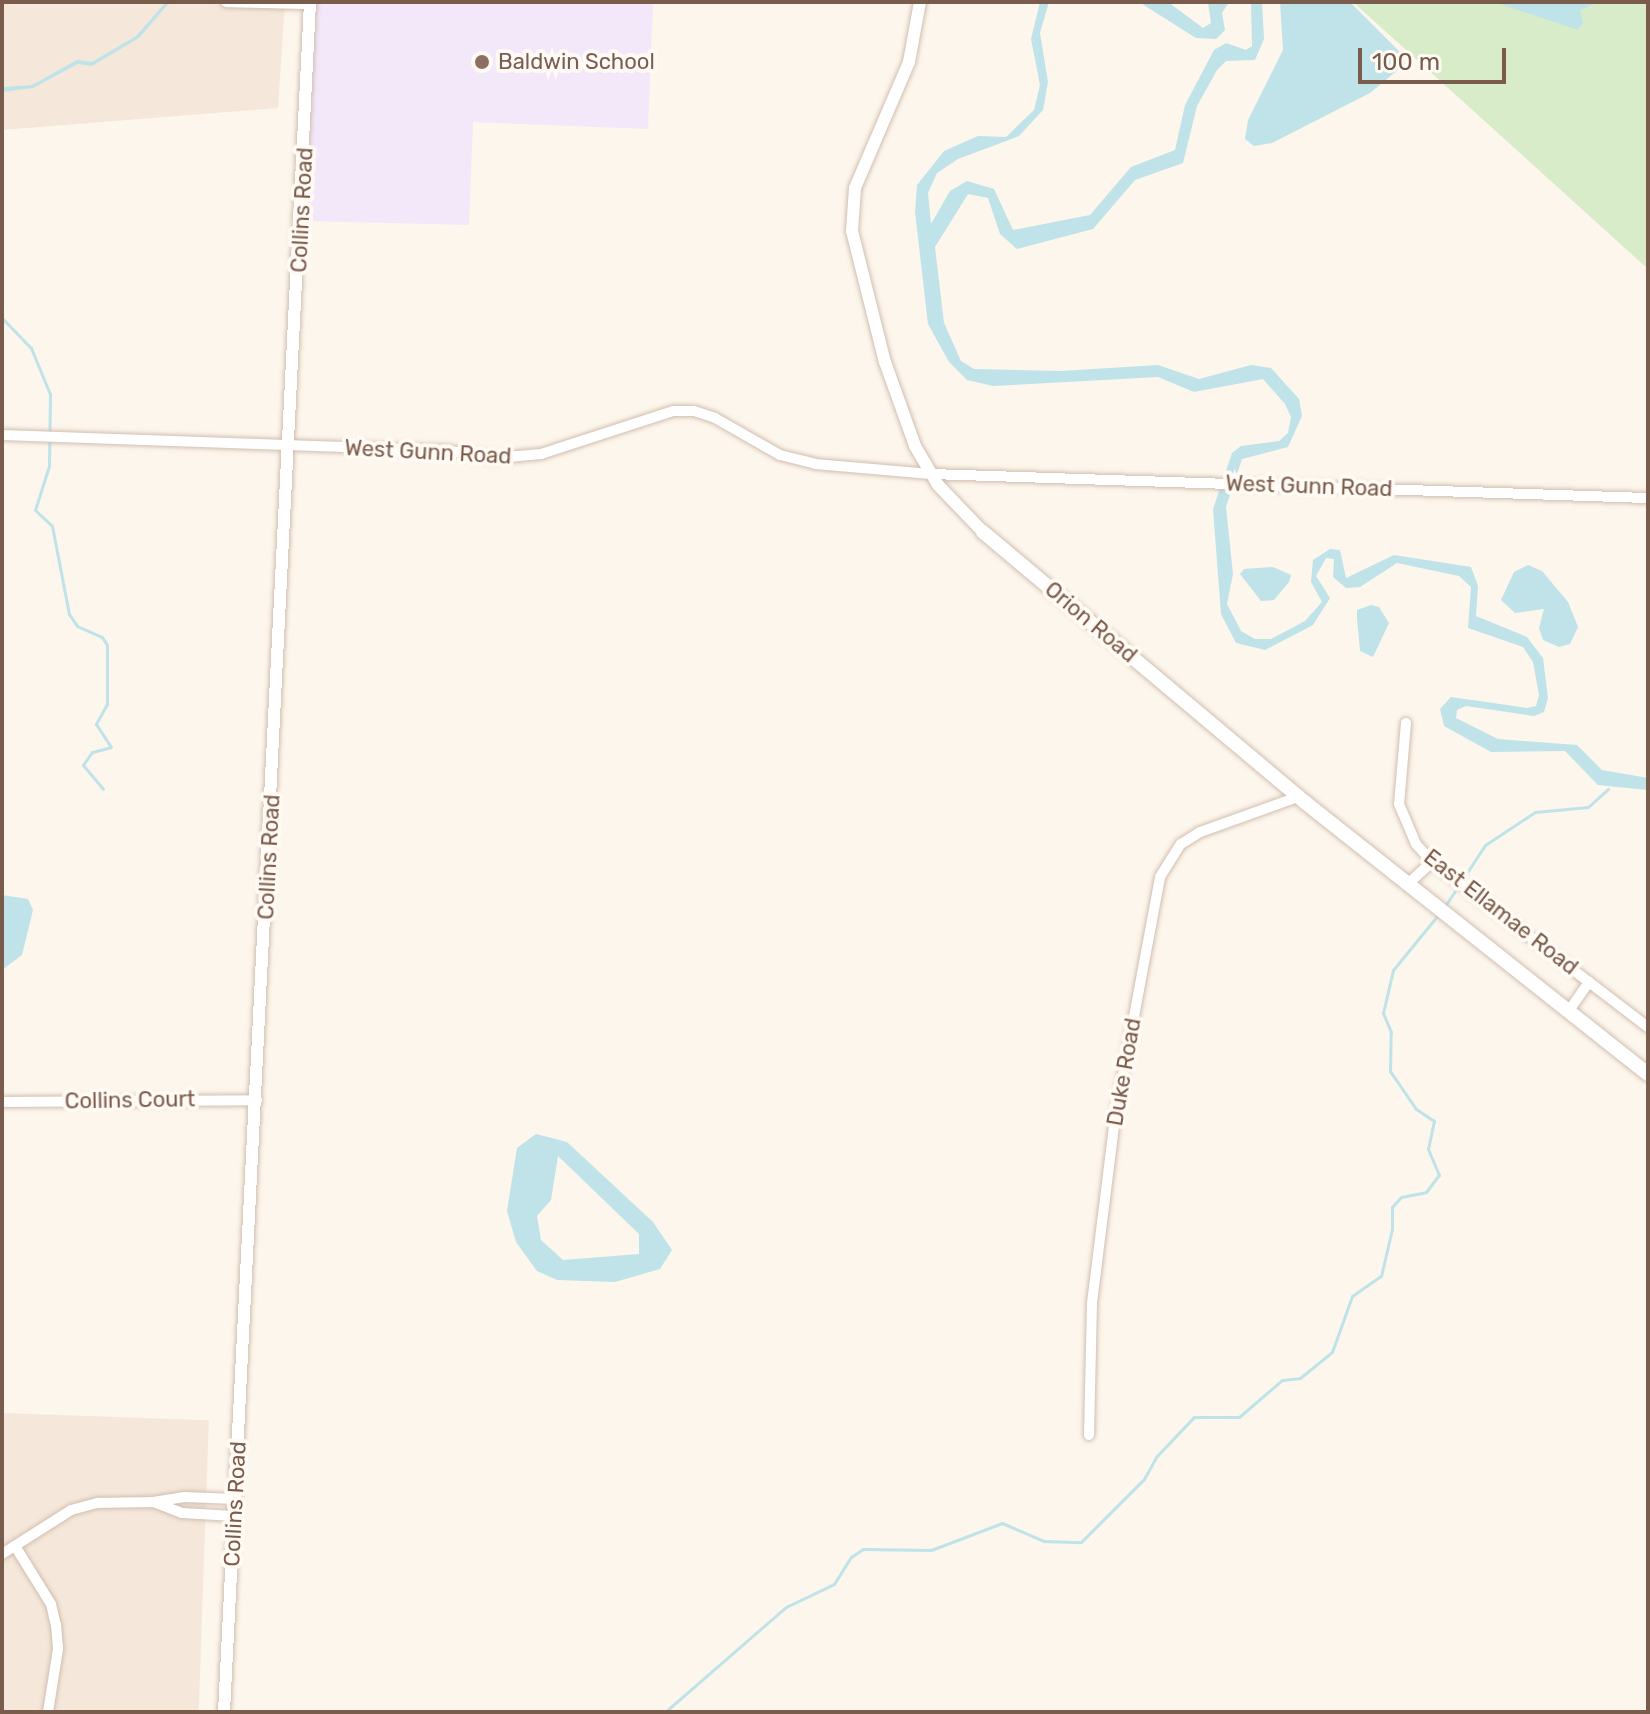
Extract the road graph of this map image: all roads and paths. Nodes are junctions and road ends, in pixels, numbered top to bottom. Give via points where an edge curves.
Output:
1 (226, 2) edge
2 (920, 2) edge
3 (310, 3) edge
4 (2, 435) edge
5 (289, 445) junction
6 (931, 474) junction
7 (1648, 498) edge
8 (983, 532) joint
9 (1406, 723) dead end
10 (1298, 797) junction
11 (1432, 862) junction
12 (1408, 884) junction
13 (1589, 982) junction
14 (1568, 1012) junction
15 (1648, 1027) edge
16 (1648, 1074) edge
17 (257, 1100) junction
18 (2, 1102) edge
19 (1089, 1435) dead end
20 (235, 1499) junction
21 (153, 1502) junction
22 (234, 1516) junction
23 (15, 1546) junction
24 (2, 1554) edge
25 (48, 1712) edge
26 (224, 1712) edge

1 - 3 street
2 - 6 street, Orion Road via 909,62 855,188 852,231 899,409
3 - 5 street, Collins Road
4 - 5 street, West Gunn Road
5 - 6 street, West Gunn Road via 514,457 541,454 673,411 694,411 780,455 815,464
5 - 17 street, Collins Road
6 - 7 street, West Gunn Road
6 - 8 street, Orion Road
8 - 10 main road, Orion Road
9 - 11 street, East Ellamae Road via 1399,804 1416,844
10 - 12 main road, Orion Road
10 - 19 street, Duke Road via 1200,832 1169,858 1160,877 1115,1118 1092,1303
11 - 12 street
11 - 13 street, East Ellamae Road
12 - 14 main road, Orion Road
13 - 14 street
13 - 15 street, East Ellamae Road
14 - 16 main road, Orion Road
17 - 18 street, Collins Court
17 - 20 street, Collins Road
20 - 21 street
20 - 22 street, Collins Road
21 - 22 street via 182,1513
21 - 23 street via 98,1503 71,1510
22 - 26 street, Collins Road
23 - 24 street
23 - 25 street via 51,1604 56,1625 58,1649

